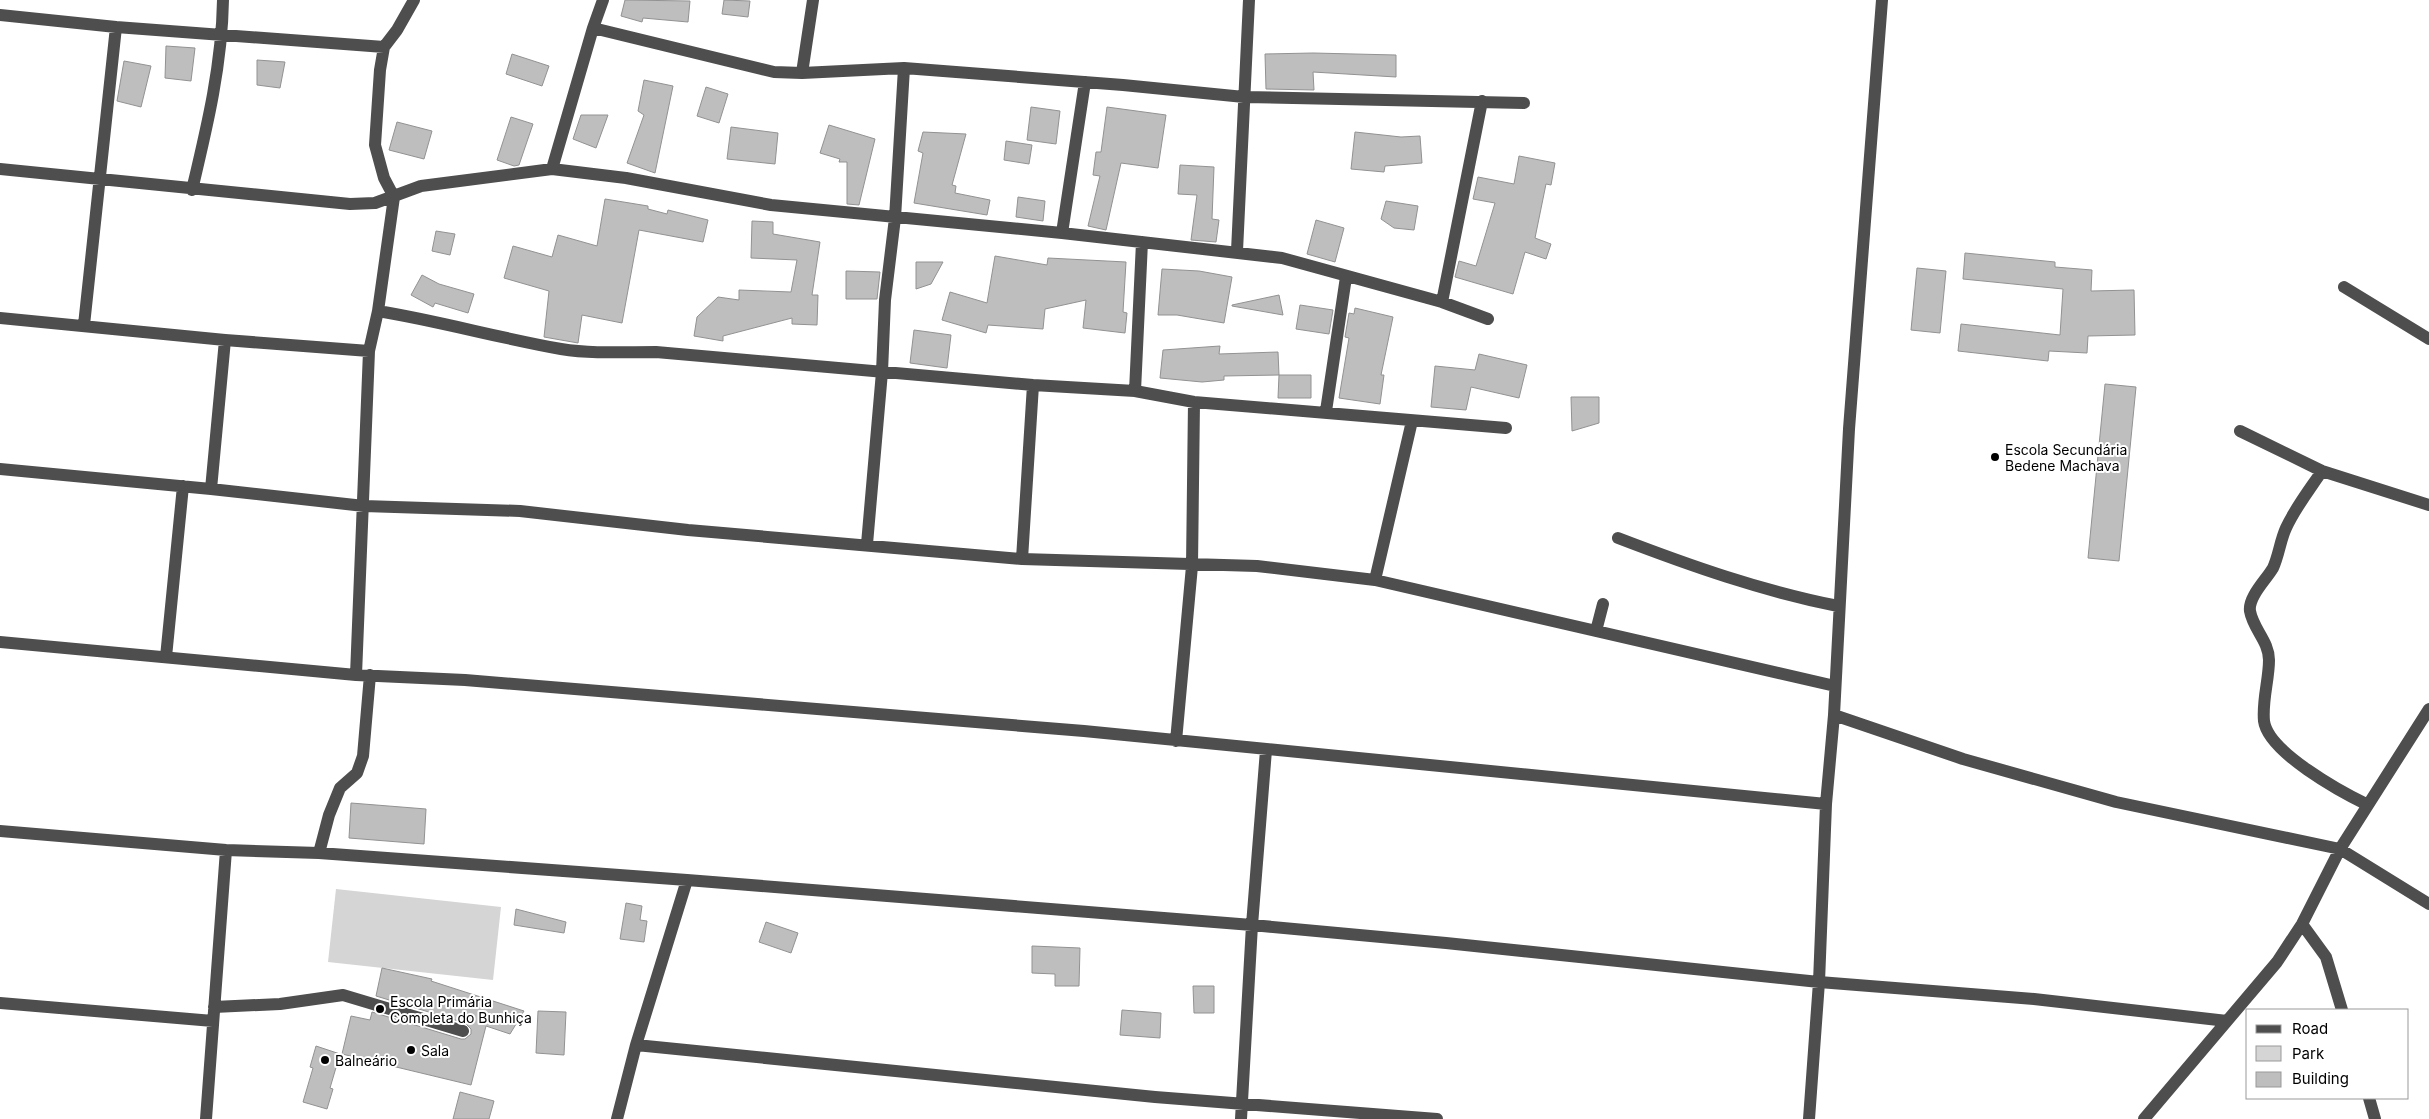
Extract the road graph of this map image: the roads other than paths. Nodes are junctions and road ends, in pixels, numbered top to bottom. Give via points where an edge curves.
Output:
1 (223, 0) edge
2 (414, 0) edge
3 (603, 0) edge
4 (813, 0) edge
5 (1249, 0) edge
6 (1882, 0) edge
7 (0, 15) edge
8 (116, 27) junction
9 (593, 28) junction
10 (223, 34) junction
11 (384, 47) junction
12 (904, 68) junction
13 (802, 73) junction
14 (1085, 82) junction
15 (1244, 96) junction
16 (1482, 102) junction
17 (1524, 103) dead end
18 (0, 169) edge
19 (552, 169) junction
20 (98, 178) junction
21 (192, 190) junction
22 (394, 196) junction
23 (895, 218) junction
24 (1062, 232) junction
25 (1142, 242) junction
26 (1237, 252) junction
27 (1346, 277) junction
28 (2344, 287) dead end
29 (1442, 302) junction
30 (378, 311) junction
31 (0, 318) edge
32 (1488, 319) dead end
33 (84, 325) junction
34 (2429, 339) edge
35 (225, 340) junction
36 (369, 351) junction
37 (882, 372) junction
38 (1033, 386) junction
39 (1136, 391) junction
40 (1194, 402) junction
41 (1326, 411) junction
42 (1412, 421) junction
43 (1506, 428) dead end
44 (2240, 431) dead end
45 (0, 469) edge
46 (2322, 470) junction
47 (183, 486) junction
48 (211, 489) junction
49 (2429, 505) edge
50 (364, 506) junction
51 (1618, 538) dead end
52 (867, 544) junction
53 (1022, 559) junction
54 (1192, 566) junction
55 (1375, 580) junction
56 (1603, 604) dead end
57 (1838, 606) junction
58 (1596, 631) junction
59 (0, 642) edge
60 (166, 657) junction
61 (356, 674) junction
62 (370, 675) junction
63 (1835, 686) junction
64 (2429, 709) edge
65 (1834, 715) junction
66 (1176, 741) junction
67 (1266, 750) junction
68 (1826, 804) junction
69 (2368, 805) junction
70 (0, 831) edge
71 (2340, 849) junction
72 (226, 850) junction
73 (320, 852) junction
74 (687, 880) junction
75 (2429, 904) edge
76 (2302, 924) junction
77 (1252, 925) junction
78 (1819, 982) junction
79 (0, 1003) edge
80 (214, 1007) junction
81 (2342, 1009) edge
82 (214, 1021) junction
83 (2227, 1021) junction
84 (463, 1031) dead end
85 (636, 1045) junction
86 (2369, 1099) edge
87 (1242, 1104) junction
88 (206, 1119) edge
89 (617, 1119) edge
90 (1241, 1119) edge
91 (1437, 1119) edge
92 (1809, 1119) edge
93 (2144, 1119) edge
94 (2375, 1119) edge

1 - 10 street
2 - 11 street
3 - 9 street
4 - 13 street
5 - 15 street
6 - 57 street
7 - 8 street
8 - 10 street
8 - 20 street
9 - 13 street via 774,72
9 - 19 street
10 - 11 street
10 - 21 street via 213,100
11 - 22 street via 375,145 384,178
12 - 13 street
12 - 14 street
12 - 23 street
14 - 15 street
14 - 24 street
15 - 16 street
15 - 26 street
16 - 17 street
16 - 29 street
18 - 20 street
19 - 22 street via 421,186
19 - 23 street via 626,178 771,205
20 - 21 street
20 - 33 street
21 - 22 street via 350,204 375,203
22 - 30 street
23 - 24 street
23 - 37 street via 885,300
24 - 25 street
25 - 26 street
25 - 39 street
26 - 27 street via 1282,258
27 - 29 street
27 - 41 street
28 - 34 street
29 - 32 street
30 - 36 street
30 - 37 street via 562,349 606,353 656,352
31 - 33 street
33 - 35 street
35 - 36 street
35 - 48 street
36 - 50 street
37 - 38 street
37 - 52 street
38 - 39 street
38 - 53 street
39 - 40 street
40 - 41 street
40 - 54 street
41 - 42 street
42 - 43 street
42 - 55 street
44 - 46 street
45 - 47 street
46 - 49 street
46 - 69 street via 2293,514 2277,559 2252,601 2250,611 2268,646 2264,722 2276,742 2304,767
47 - 48 street
47 - 60 street
48 - 50 street
50 - 52 street via 520,511 688,530
50 - 61 street
51 - 57 street via 1711,574 1790,597
52 - 53 street
53 - 54 street
54 - 55 street via 1257,566
54 - 66 street
55 - 58 street
56 - 58 street
57 - 63 street
58 - 63 street
59 - 60 street
60 - 61 street
61 - 62 street
62 - 66 street via 465,680
62 - 73 street via 364,756 357,773 340,788
63 - 65 street
64 - 69 street
65 - 68 street
65 - 71 street via 1963,759 2116,802
66 - 67 street
67 - 68 street
67 - 77 street
68 - 78 street
69 - 71 street
70 - 72 street
71 - 75 street
71 - 76 street
72 - 73 street
72 - 80 street
73 - 74 street
74 - 77 street
74 - 85 street
76 - 81 street via 2326,956
76 - 83 street via 2277,962
77 - 78 street
77 - 87 street
78 - 83 street via 2034,999
78 - 92 street
79 - 82 street
80 - 82 street
80 - 84 street via 280,1004 342,995
82 - 88 street
83 - 93 street
85 - 87 street
85 - 89 street
86 - 94 street
87 - 90 street
87 - 91 street

